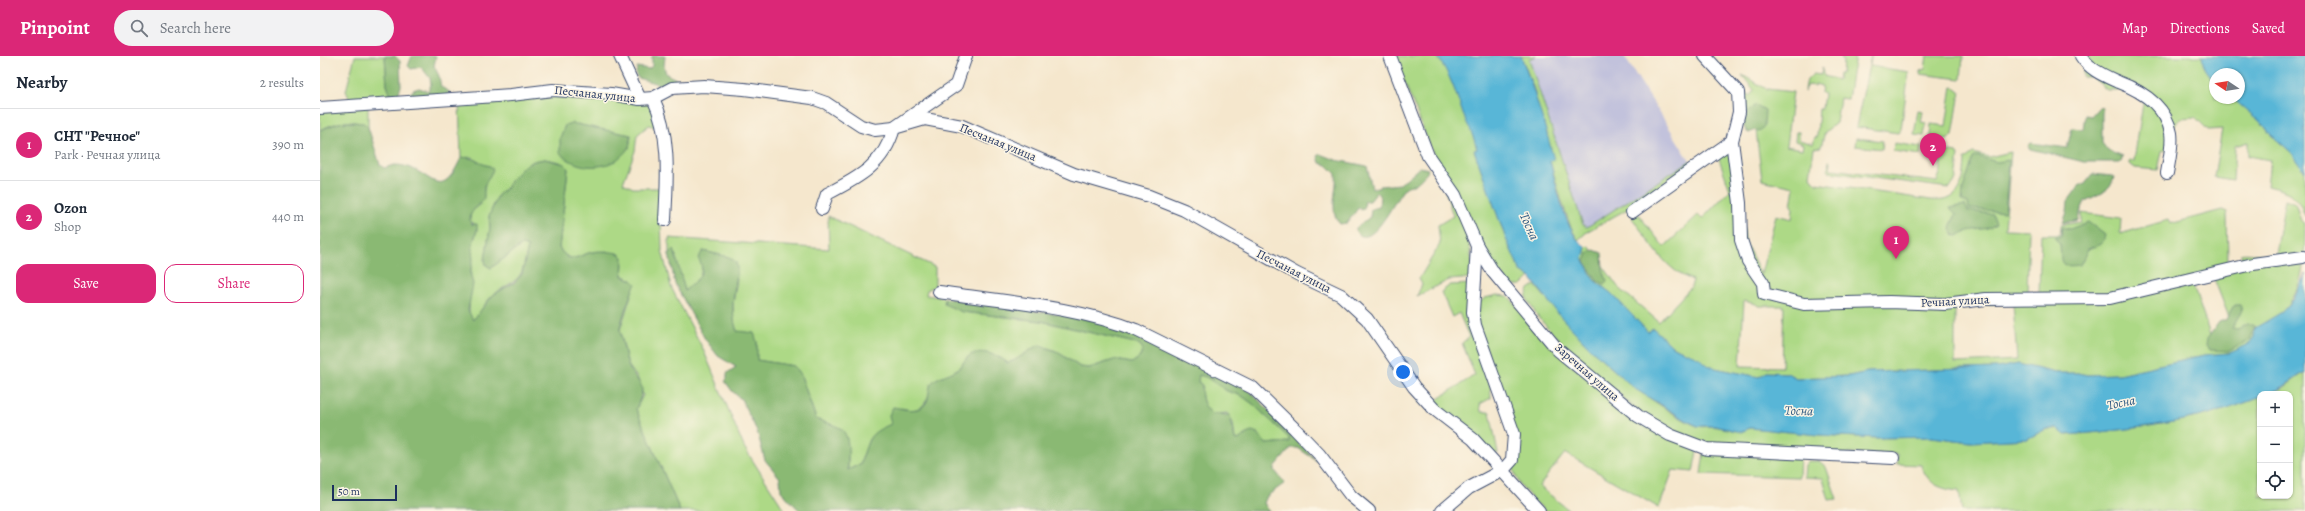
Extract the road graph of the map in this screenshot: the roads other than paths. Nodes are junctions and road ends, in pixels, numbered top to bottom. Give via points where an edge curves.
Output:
1 (620, 56) edge
2 (966, 56) edge
3 (1390, 56) edge
4 (1705, 56) edge
5 (2081, 56) edge
6 (653, 98) junction
7 (640, 99) junction
8 (320, 108) edge
9 (894, 128) junction
10 (1732, 141) junction
11 (2167, 173) dead end
12 (822, 209) dead end
13 (1632, 212) dead end
14 (665, 220) dead end
15 (1477, 246) junction
16 (2303, 257) dead end
17 (939, 292) dead end
18 (1893, 458) dead end
19 (1503, 470) junction
20 (1369, 511) edge
21 (1442, 511) edge
22 (1539, 511) edge

1 - 7 street
2 - 9 street via 956,85
3 - 15 street, Заречная улица via 1428,156 1455,195
4 - 10 street via 1738,92 1739,112
5 - 11 street via 2086,64 2099,74 2145,94 2166,118 2171,134
6 - 7 street, Песчаная улица
6 - 9 street, Песчаная улица via 672,88 744,88 812,98 826,103 861,126 875,130
6 - 14 street via 663,128 666,170
7 - 8 street, Песчаная улица via 611,94 540,90 511,95
9 - 12 street via 889,145 869,171 827,194
9 - 19 street, Песчаная улица via 925,119 962,126 1074,174 1149,196 1184,210 1297,274 1341,295 1367,319 1414,386 1434,409 1474,439
10 - 13 street
10 - 16 street, Речная улица via 1740,203 1742,248 1763,283 1764,294 1782,300 1804,304 1945,304 1986,299 2110,298 2253,264
15 - 18 street, Заречная улица via 1493,272 1558,350 1638,416 1670,435 1698,447 1729,452
15 - 19 street via 1473,312 1475,324 1514,434 1512,460
17 - 20 street via 1118,323 1253,388 1319,454 1351,496
19 - 21 street via 1469,488
19 - 22 street, Песчаная улица

